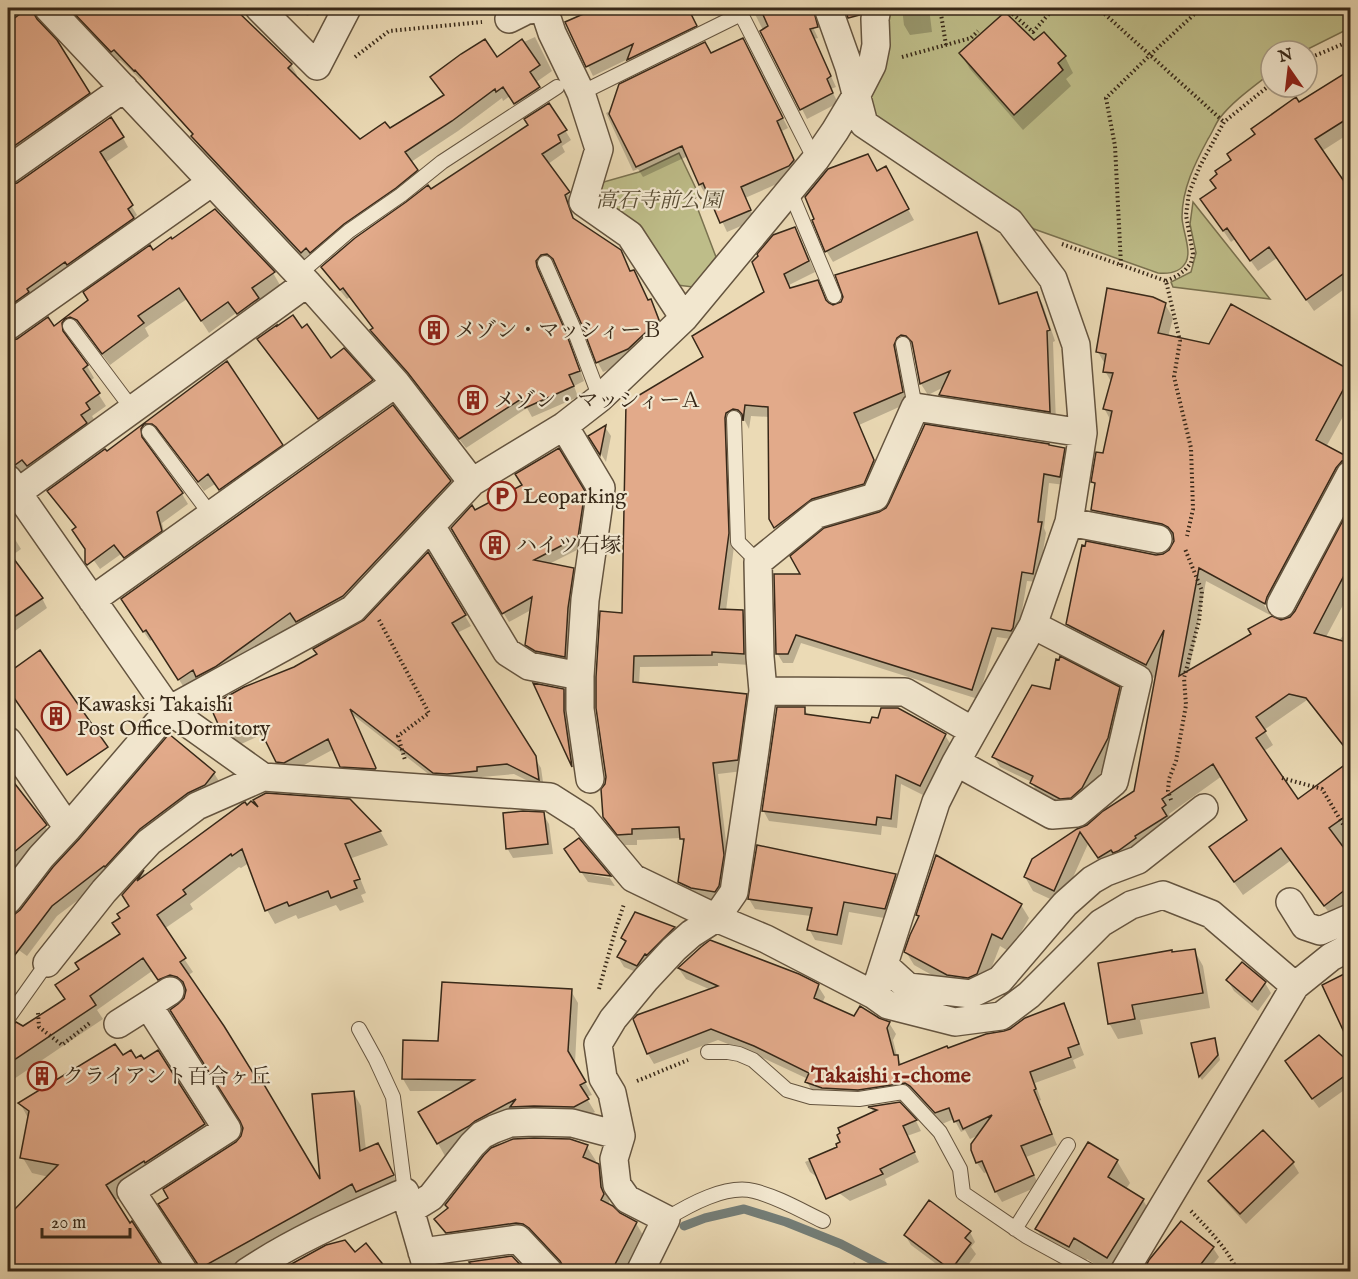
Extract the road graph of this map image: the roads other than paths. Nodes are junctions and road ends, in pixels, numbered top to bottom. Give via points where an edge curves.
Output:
1 (48, 8) edge
2 (259, 8) edge
3 (347, 8) edge
4 (546, 8) edge
5 (828, 8) edge
6 (877, 8) edge
7 (509, 19) road end
8 (123, 88) junction
9 (569, 90) junction
10 (856, 96) junction
11 (815, 160) junction
12 (8, 170) edge
13 (212, 182) junction
14 (790, 191) junction
15 (545, 263) dead end
16 (303, 279) junction
17 (834, 296) dead end
18 (684, 318) junction
19 (8, 326) edge
20 (70, 326) dead end
21 (903, 344) dead end
22 (396, 383) junction
23 (600, 398) junction
24 (915, 407) junction
25 (133, 410) junction
26 (734, 418) dead end
27 (564, 426) junction
28 (149, 432) dead end
29 (1083, 433) junction
30 (1350, 475) edge
31 (472, 482) junction
32 (12, 486) edge
33 (211, 515) junction
34 (1069, 522) junction
35 (430, 526) junction
36 (1158, 539) dead end
37 (758, 562) junction
38 (92, 600) junction
39 (1281, 604) dead end
40 (1033, 625) junction
41 (580, 676) junction
42 (762, 691) junction
43 (169, 710) junction
44 (973, 731) junction
45 (8, 741) edge
46 (956, 762) junction
47 (263, 777) junction
48 (590, 778) dead end
49 (1204, 808) dead end
50 (68, 828) junction
51 (8, 900) edge
52 (1290, 902) dead end
53 (716, 918) junction
54 (1350, 918) edge
55 (1350, 947) edge
56 (885, 966) junction
57 (41, 970) joint
58 (1295, 986) junction
59 (874, 996) junction
60 (8, 1018) edge
61 (118, 1024) road end
62 (359, 1029) dead end
63 (708, 1052) road end
64 (621, 1136) junction
65 (1068, 1145) dead end
66 (407, 1201) junction
67 (666, 1220) junction
68 (823, 1221) dead end
69 (1015, 1228) junction
70 (425, 1262) edge
71 (184, 1272) edge
72 (247, 1272) edge
73 (549, 1272) edge
74 (640, 1272) edge
75 (1092, 1272) edge
76 (1124, 1272) edge

1 - 8 street
2 - 3 street via 316,66
4 - 7 street via 526,10
4 - 9 street
5 - 10 street
6 - 10 street via 872,64
8 - 12 street
8 - 13 street
9 - 11 lane via 741,14
9 - 16 lane via 442,162 349,231
9 - 18 street via 599,149 583,202 630,235
10 - 11 street
10 - 29 street via 864,123 1010,222 1053,279 1076,345
11 - 14 street
13 - 16 street
13 - 19 street
14 - 17 lane
14 - 18 street
15 - 23 lane
16 - 22 street
16 - 25 street
18 - 23 street
20 - 25 lane
21 - 24 lane
22 - 31 street
22 - 33 street
23 - 27 street
24 - 29 street
24 - 37 street via 875,498 817,514
25 - 32 street
26 - 37 lane via 738,542
27 - 31 street
27 - 41 street via 601,488 585,600
28 - 33 lane
29 - 34 street
30 - 39 street
31 - 35 street
32 - 38 street
33 - 38 street
34 - 36 street
34 - 40 street
35 - 41 street via 507,652 529,666
35 - 43 street via 353,609
37 - 42 street
38 - 43 street
40 - 44 street
40 - 46 street via 1138,679 1114,782 1077,813 1052,815
41 - 48 street via 580,709
42 - 44 street via 905,692
42 - 53 street via 734,892
43 - 47 street
43 - 50 street
44 - 46 street
45 - 50 street
46 - 56 street via 936,802
47 - 53 street via 550,797 583,818 633,878
47 - 57 street via 197,806 148,842
49 - 56 street via 1138,860 1092,880 1065,904 1000,980 990,985 971,994 908,987
50 - 51 street
52 - 54 street via 1305,926 1320,931
53 - 59 street via 766,939
53 - 64 street via 668,956 613,1019 598,1044 603,1078 612,1093
55 - 58 street
56 - 59 street
57 - 60 lane
58 - 59 street via 1210,914 1164,895 1131,905 1101,923 1029,995 1001,1016 955,1022 888,1005
58 - 76 street
61 - 71 street via 159,998 226,1129 131,1191
62 - 66 lane via 393,1097
63 - 69 lane via 728,1052 753,1060 787,1090 811,1097 859,1100 903,1092 940,1132 960,1169 963,1193
64 - 66 street via 572,1123 510,1124 482,1135 472,1144 431,1197
64 - 67 street via 614,1159 617,1185 627,1198
65 - 69 lane
66 - 70 street
66 - 72 street via 341,1220
67 - 68 lane via 710,1196 737,1189 780,1200
67 - 74 street
69 - 75 lane
70 - 73 street via 518,1239

